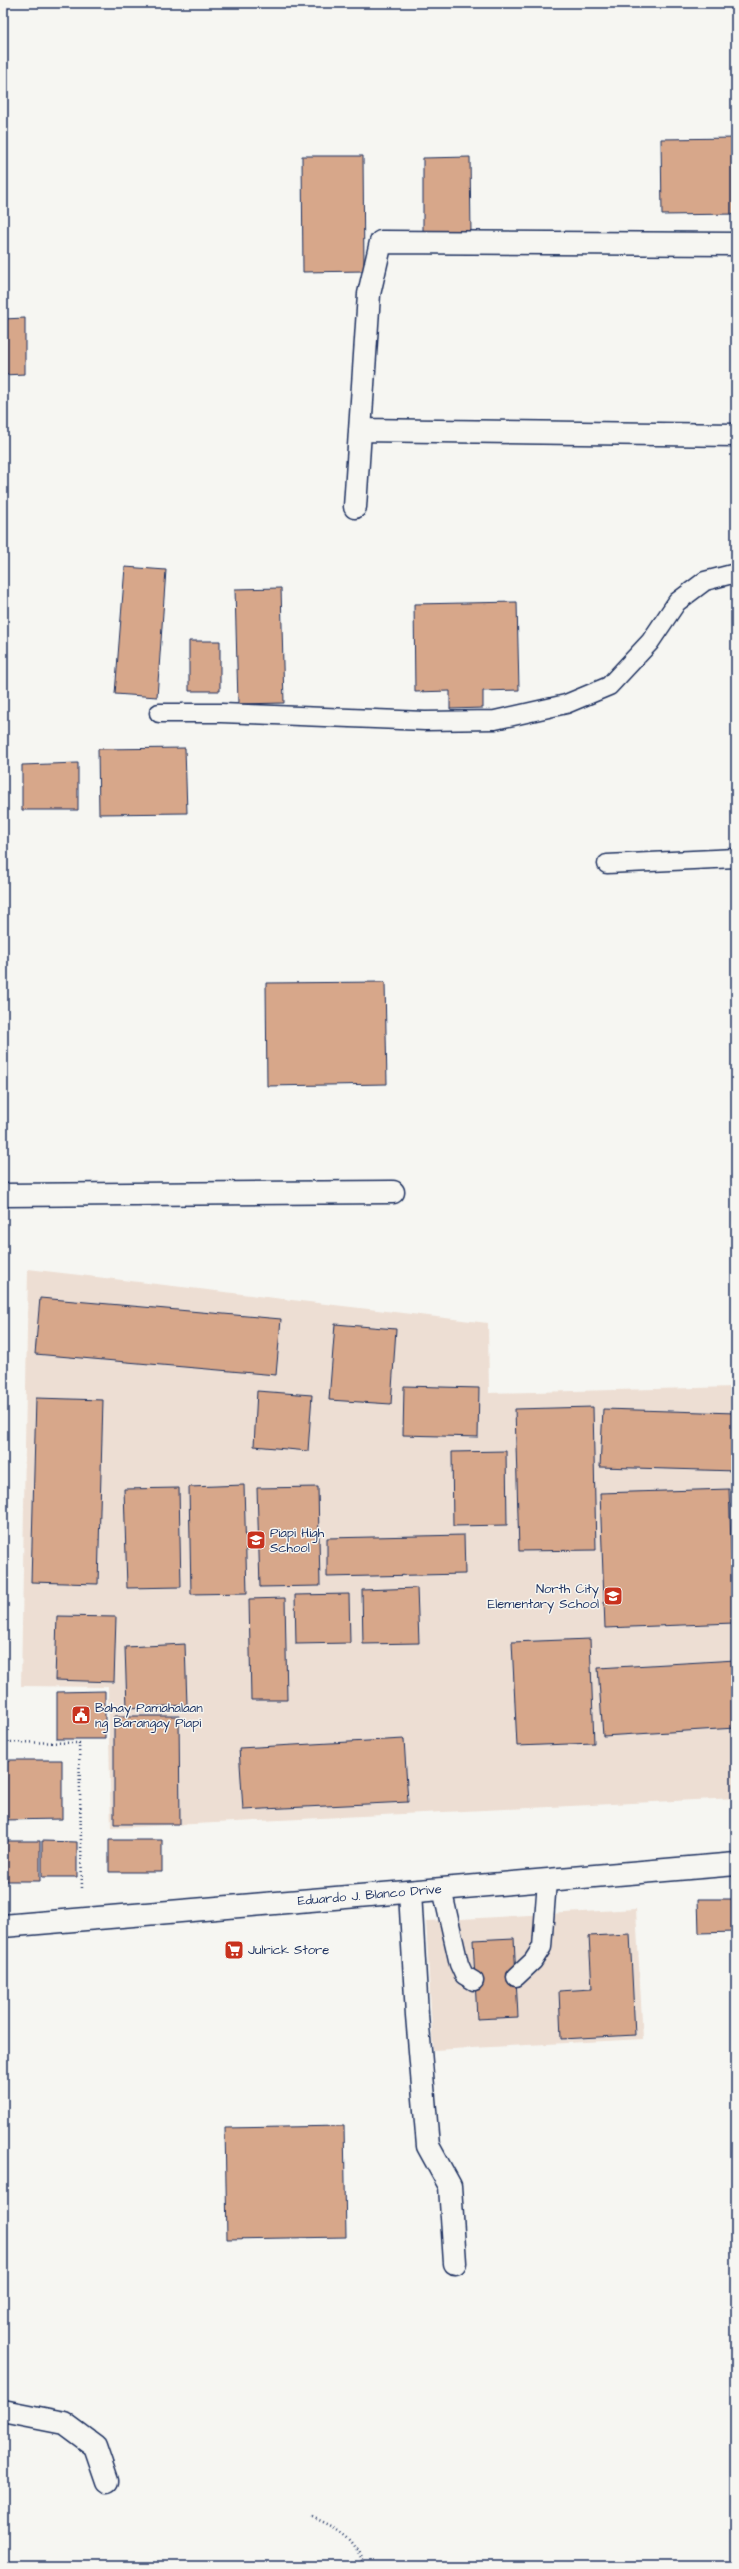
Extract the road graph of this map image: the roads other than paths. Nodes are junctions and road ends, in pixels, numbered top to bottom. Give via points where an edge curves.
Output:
1 (736, 244) edge
2 (360, 430) junction
3 (736, 435) edge
4 (355, 507) dead end
5 (736, 573) edge
6 (159, 713) dead end
7 (736, 858) edge
8 (607, 864) dead end
9 (393, 1192) dead end
10 (3, 1195) edge
11 (736, 1864) edge
12 (547, 1880) junction
13 (442, 1889) junction
14 (410, 1892) junction
15 (3, 1926) edge
16 (516, 1978) dead end
17 (474, 1981) dead end
18 (455, 2263) dead end
19 (3, 2411) edge
20 (107, 2481) dead end

1 - 2 street via 380,242 369,294
2 - 3 street
2 - 4 street
5 - 6 lane via 705,581 677,602 650,642 609,686 566,704 488,720 425,721
7 - 8 lane
9 - 10 street
11 - 12 street, Eduardo J. Blanco Drive
12 - 13 street, Eduardo J. Blanco Drive
12 - 16 lane via 542,1947 533,1961
13 - 14 street, Eduardo J. Blanco Drive
13 - 17 lane via 459,1964 464,1975
14 - 15 street, Eduardo J. Blanco Drive
14 - 18 street via 428,2146 450,2186
19 - 20 street via 64,2423 95,2446

